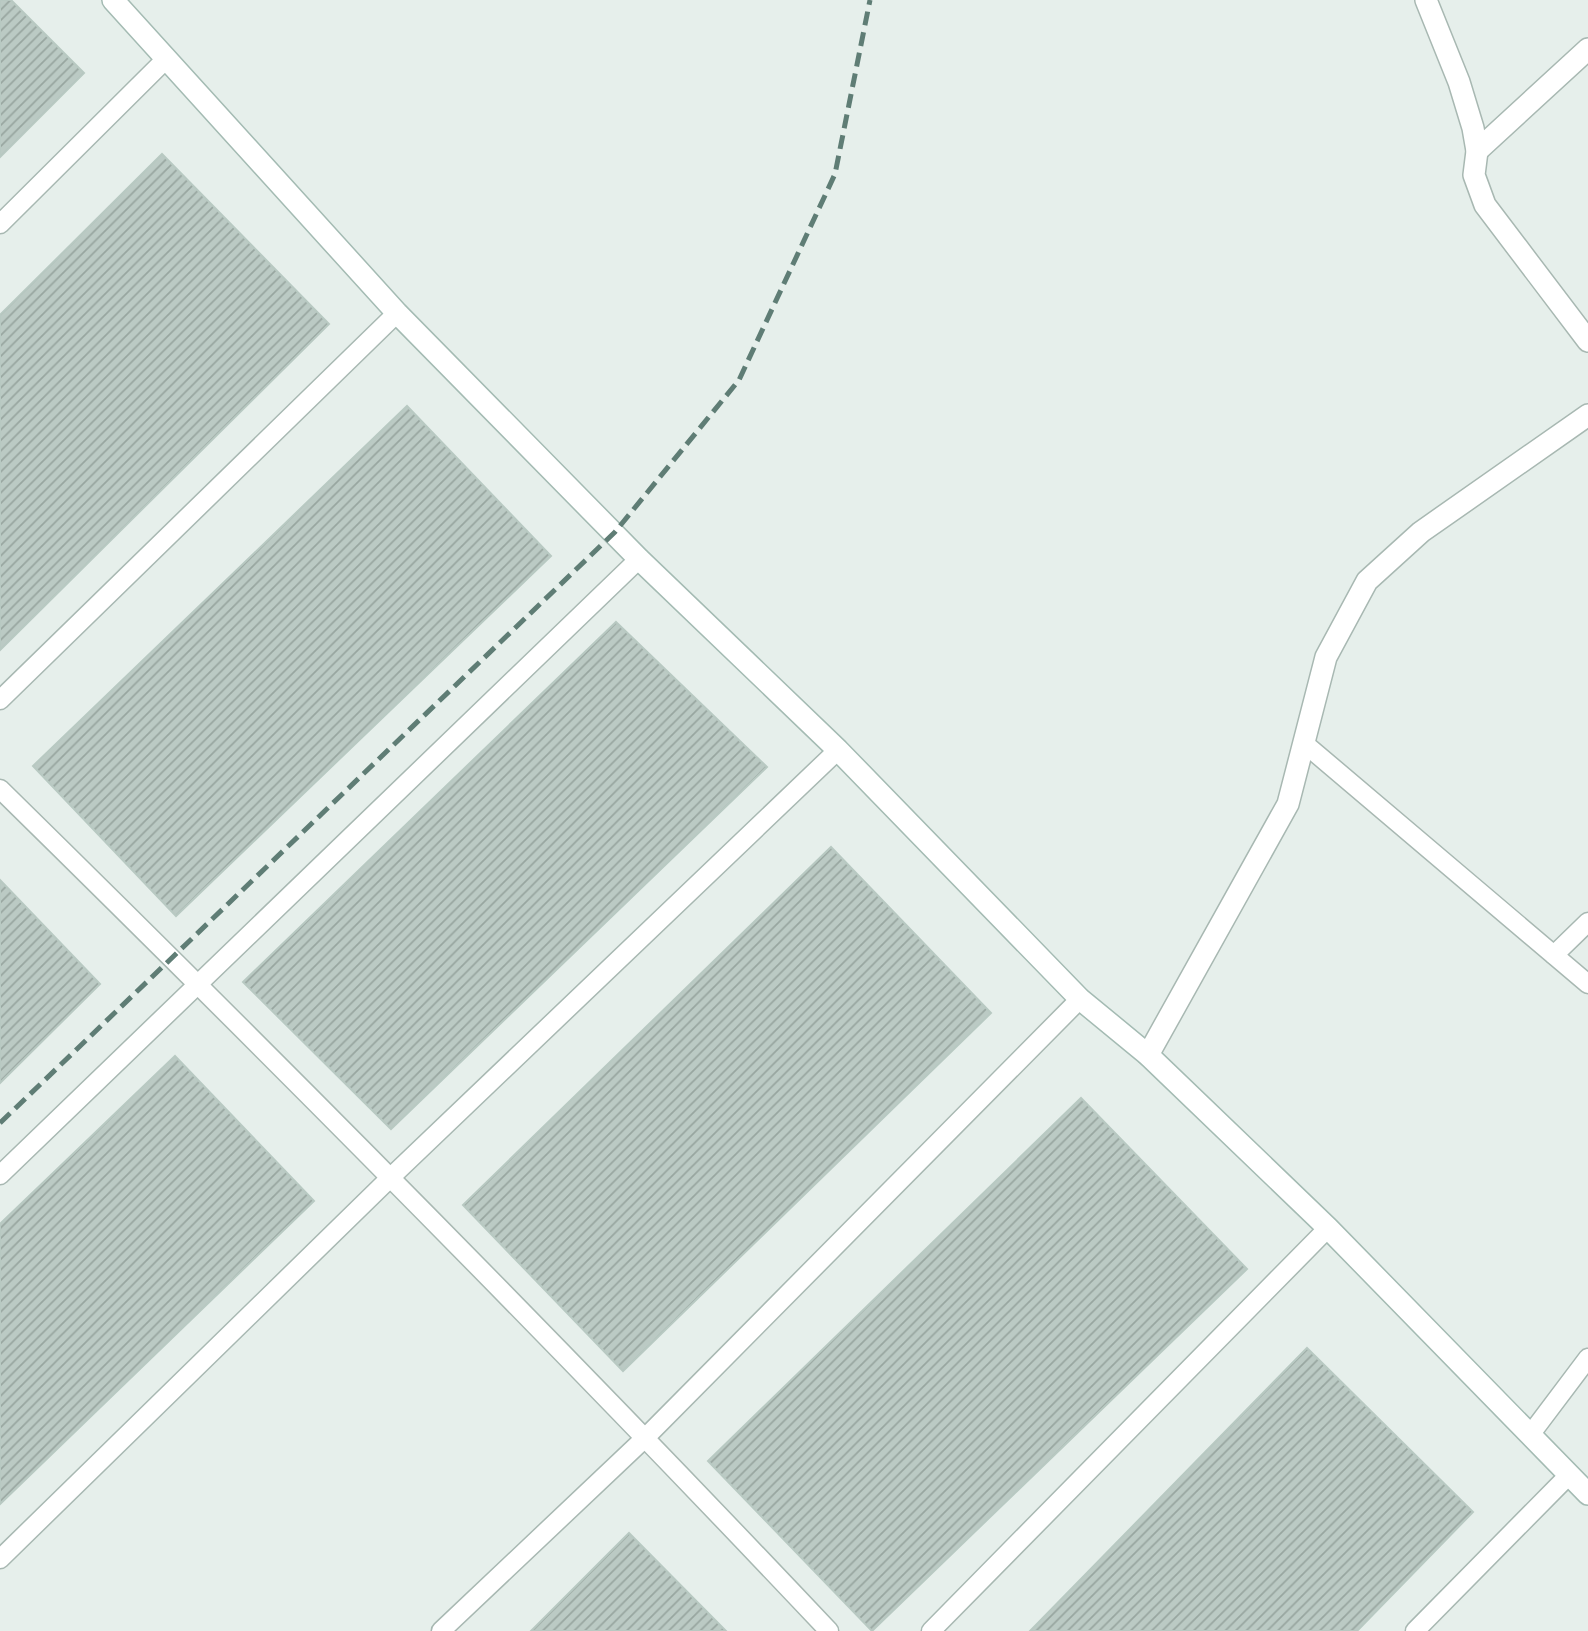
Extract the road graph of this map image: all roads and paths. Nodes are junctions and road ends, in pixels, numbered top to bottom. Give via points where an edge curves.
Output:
1 (113, 0) edge
2 (1426, 0) edge
3 (1588, 50) edge
4 (166, 59) junction
5 (1477, 152) junction
6 (0, 224) edge
7 (397, 313) junction
8 (1588, 341) edge
9 (1588, 415) edge
10 (639, 559) junction
11 (0, 700) edge
12 (1306, 744) junction
13 (838, 750) junction
14 (0, 789) edge
15 (1588, 922) edge
16 (1553, 955) junction
17 (196, 983) junction
18 (1588, 984) edge
19 (1080, 999) junction
20 (1148, 1055) junction
21 (0, 1175) edge
22 (391, 1177) junction
23 (1328, 1228) junction
24 (1588, 1358) edge
25 (1530, 1435) junction
26 (646, 1437) junction
27 (1569, 1475) junction
28 (1588, 1494) edge
29 (0, 1559) edge
30 (441, 1631) edge
31 (829, 1631) edge
32 (932, 1631) edge
33 (1415, 1631) edge

1 - 4 street
2 - 5 street via 1459,82
3 - 5 street
4 - 6 lane
4 - 7 street
5 - 8 street via 1474,175 1485,205
7 - 10 street
7 - 11 lane
9 - 12 street via 1421,532 1367,581 1326,657
10 - 13 street
10 - 17 lane
12 - 16 lane
12 - 20 street via 1288,804
13 - 19 street
13 - 22 lane
14 - 17 lane
15 - 16 lane
16 - 18 lane
17 - 21 lane
17 - 22 lane
19 - 20 street
19 - 26 lane
20 - 23 street
22 - 26 lane
22 - 29 lane
23 - 25 street
23 - 32 lane
24 - 25 lane
25 - 27 street
26 - 30 lane
26 - 31 lane
27 - 28 street
27 - 33 lane

